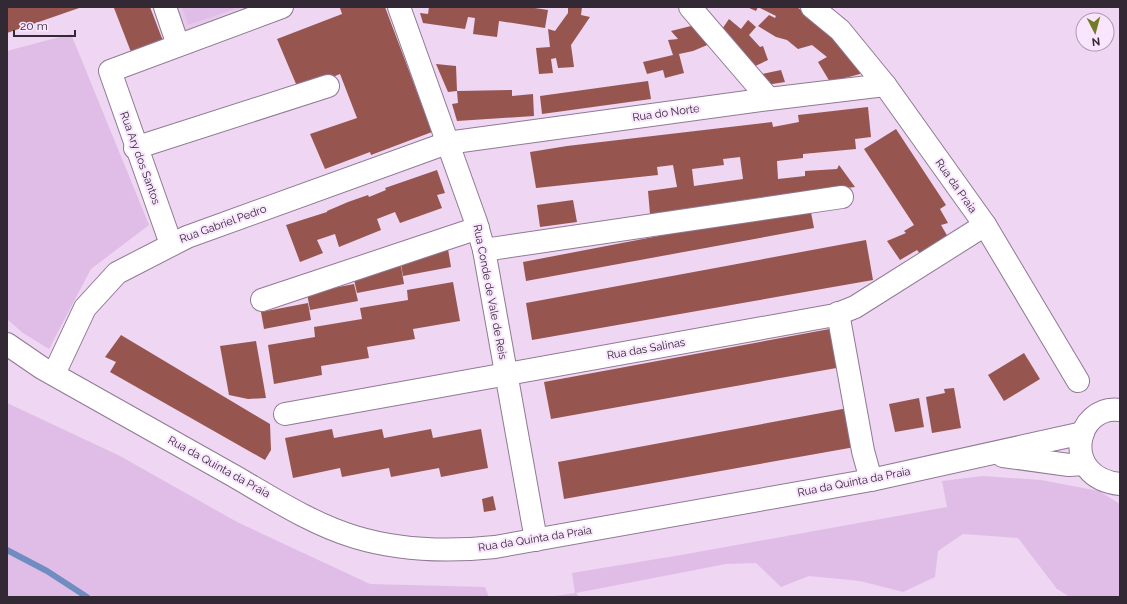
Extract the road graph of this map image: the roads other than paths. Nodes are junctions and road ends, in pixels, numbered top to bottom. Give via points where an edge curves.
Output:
1 (165, 7) edge
2 (282, 7) edge
3 (399, 7) edge
4 (690, 7) edge
5 (812, 7) edge
6 (178, 44) junction
7 (885, 85) junction
8 (328, 86) dead end
9 (769, 99) junction
10 (447, 143) junction
11 (135, 148) junction
12 (842, 197) dead end
13 (985, 225) junction
14 (478, 228) junction
15 (171, 244) junction
16 (484, 250) junction
17 (262, 300) dead end
18 (838, 313) junction
19 (7, 344) edge
20 (54, 374) junction
21 (506, 374) junction
22 (1078, 381) dead end
23 (1120, 410) edge
24 (285, 414) dead end
25 (1083, 433) junction
26 (988, 454) junction
27 (1084, 464) junction
28 (871, 480) junction
29 (1120, 484) edge
30 (536, 540) junction

1 - 6 street
2 - 6 street
3 - 10 street, Rua Conde de Vale de Reis
4 - 9 street
5 - 7 street, Rua da Praia via 840,30
6 - 11 street, Rua Ary dos Santos via 110,71
7 - 9 street, Rua do Norte
7 - 13 street, Rua da Praia
8 - 11 street
9 - 10 street, Rua do Norte
10 - 14 street, Rua Conde de Vale de Reis
10 - 15 street, Rua Gabriel Pedro
11 - 15 street, Rua Ary dos Santos
12 - 16 street
13 - 18 street, Rua das Salinas via 855,307
13 - 22 street, Rua da Praia
14 - 16 street, Rua Conde de Vale de Reis
14 - 17 street
15 - 20 street, Rua Gabriel Pedro via 117,273 85,308
16 - 21 street, Rua Conde de Vale de Reis
18 - 21 street, Rua das Salinas
18 - 28 street
19 - 20 street, Rua da Quinta da Praia
20 - 30 street, Rua da Quinta da Praia via 305,516 354,537 426,550 495,547
21 - 24 street, Rua das Salinas
21 - 30 street, Rua Conde de Vale de Reis
23 - 25 street via 1098,415 1086,426
25 - 26 street, Rua da Quinta da Praia
25 - 27 street via 1080,449
26 - 27 street via 1069,465
26 - 28 street, Rua da Quinta da Praia
27 - 29 street via 1088,471 1101,481
28 - 30 street, Rua da Quinta da Praia

